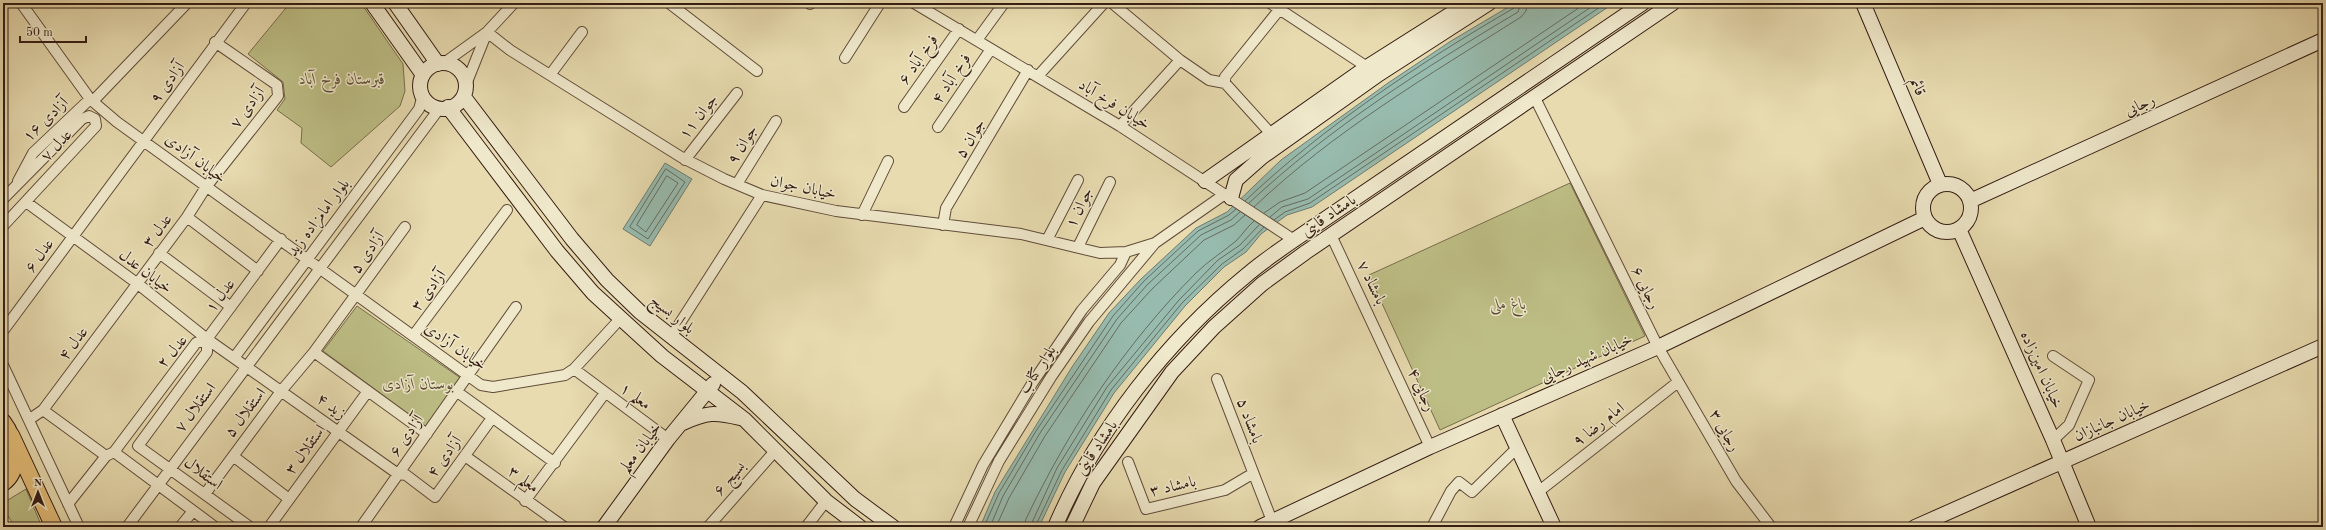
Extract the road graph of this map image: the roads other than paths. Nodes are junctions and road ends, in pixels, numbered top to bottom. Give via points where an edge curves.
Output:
1 (21, 3) edge
2 (187, 3) edge
3 (246, 3) edge
4 (372, 3) edge
5 (395, 3) edge
6 (514, 3) edge
7 (669, 3) edge
8 (880, 3) edge
9 (915, 3) edge
10 (1004, 3) edge
11 (1104, 3) edge
12 (1112, 3) edge
13 (1270, 3) edge
14 (1643, 3) edge
15 (1673, 3) edge
16 (1863, 3) edge
17 (1487, 4) edge
18 (1462, 5) edge
19 (1280, 10) junction
20 (958, 29) junction
21 (1605, 30) junction
22 (487, 32) junction
23 (582, 32) dead end
24 (977, 40) junction
25 (2323, 40) edge
26 (215, 42) junction
27 (1614, 43) junction
28 (991, 49) junction
29 (845, 58) dead end
30 (1180, 60) junction
31 (441, 63) junction
32 (1367, 67) junction
33 (1028, 70) junction
34 (757, 71) dead end
35 (422, 75) junction
36 (550, 75) junction
37 (1038, 76) junction
38 (467, 82) junction
39 (1225, 83) junction
40 (737, 93) dead end
41 (423, 95) junction
42 (464, 97) junction
43 (1535, 98) junction
44 (92, 99) junction
45 (904, 107) dead end
46 (444, 108) junction
47 (776, 122) dead end
48 (1120, 126) junction
49 (938, 127) dead end
50 (1272, 135) junction
51 (144, 141) junction
52 (685, 160) junction
53 (888, 161) dead end
54 (1078, 180) dead end
55 (1206, 181) junction
56 (1110, 182) dead end
57 (737, 184) junction
58 (1940, 184) junction
59 (15, 187) junction
60 (206, 187) junction
61 (108, 190) joint
62 (762, 195) junction
63 (1228, 196) junction
64 (3, 199) edge
65 (1970, 200) junction
66 (26, 202) junction
67 (507, 210) dead end
68 (862, 214) junction
69 (188, 217) junction
70 (1925, 218) junction
71 (943, 225) junction
72 (3, 226) edge
73 (405, 227) dead end
74 (1959, 229) junction
75 (1331, 235) junction
76 (72, 237) junction
77 (281, 239) junction
78 (1047, 240) junction
79 (1294, 240) junction
80 (1155, 244) junction
81 (1078, 247) junction
82 (1126, 252) junction
83 (159, 253) junction
84 (308, 258) junction
85 (319, 268) junction
86 (258, 271) junction
87 (138, 284) junction
88 (356, 296) junction
89 (231, 307) junction
90 (516, 307) dead end
91 (620, 320) junction
92 (3, 331) edge
93 (413, 336) junction
94 (671, 337) junction
95 (207, 339) junction
96 (1384, 345) joint
97 (2323, 346) edge
98 (1658, 347) junction
99 (314, 352) junction
100 (2053, 356) dead end
101 (234, 358) junction
102 (3, 365) edge
103 (246, 366) junction
104 (574, 369) junction
105 (467, 375) junction
106 (720, 376) junction
107 (1217, 379) dead end
108 (1678, 382) junction
109 (282, 390) junction
110 (708, 390) junction
111 (368, 391) junction
112 (456, 391) junction
113 (605, 394) junction
114 (43, 410) junction
115 (1502, 415) junction
116 (492, 418) junction
117 (30, 419) junction
118 (744, 419) junction
119 (681, 424) junction
120 (7, 428) edge
121 (339, 431) junction
122 (427, 434) junction
123 (668, 439) junction
124 (2053, 440) junction
125 (138, 446) joint
126 (1430, 447) junction
127 (1517, 448) junction
128 (775, 451) junction
129 (110, 454) junction
130 (233, 456) junction
131 (465, 456) junction
132 (1128, 462) dead end
133 (2061, 462) junction
134 (555, 463) junction
135 (170, 468) junction
136 (398, 474) junction
137 (1252, 474) junction
138 (3, 483) edge
139 (158, 484) junction
140 (1538, 492) junction
141 (205, 494) junction
142 (289, 500) junction
143 (526, 501) junction
144 (826, 501) junction
145 (68, 504) junction
146 (1065, 504) junction
147 (193, 511) junction
148 (1078, 511) junction
149 (956, 523) edge
150 (1266, 524) edge
151 (968, 526) edge
152 (54, 527) edge
153 (79, 527) edge
154 (128, 527) edge
155 (180, 527) edge
156 (215, 527) edge
157 (250, 527) edge
158 (269, 527) edge
159 (361, 527) edge
160 (564, 527) edge
161 (604, 527) edge
162 (708, 527) edge
163 (806, 527) edge
164 (860, 527) edge
165 (893, 527) edge
166 (1055, 527) edge
167 (1072, 527) edge
168 (1432, 527) edge
169 (1554, 527) edge
170 (1771, 527) edge
171 (1915, 527) edge
172 (2089, 527) edge

1 - 44 street, خیابان آزادی
2 - 44 street, آزادی ۱۶
3 - 26 street, آزادی ۹
4 - 35 main road
5 - 31 main road
6 - 22 street
7 - 34 street
8 - 29 street
9 - 20 street, خیابان فرخ آباد
10 - 24 street
11 - 37 street
12 - 30 street
13 - 19 street
14 - 21 main road, بامشاد قاینی
15 - 27 main road, بامشاد قاینی
16 - 58 main road, قائم
17 - 63 main road via 1379,74 1262,157 1236,180
18 - 32 main road
19 - 32 street
19 - 39 street via 1225,77
20 - 24 street, خیابان فرخ آباد
20 - 45 street, فرخ آباد ۶
21 - 27 main road
21 - 79 main road, بامشاد قاینی
22 - 31 street
22 - 36 street, خیابان جوان
22 - 38 street
23 - 36 street
24 - 28 street, خیابان فرخ آباد
25 - 65 main road, رجایی
26 - 51 street, آزادی ۹
26 - 60 street, آزادی ۷ via 277,85 278,96
27 - 43 main road, بامشاد قاینی
28 - 33 street, خیابان فرخ آباد
28 - 49 street, فرخ آباد ۴
30 - 39 street via 1209,80
30 - 48 street
31 - 35 main road via 433,64
31 - 38 main road via 448,63 460,70
32 - 50 main road
33 - 37 street, خیابان فرخ آباد
33 - 71 street, جوان ۵ via 946,208
35 - 41 main road via 420,89
36 - 52 street, خیابان جوان
37 - 48 street, خیابان فرخ آباد
38 - 42 main road
39 - 50 street
40 - 52 street, جوان ۱۱
41 - 46 main road via 426,102
41 - 84 street, بلوار امامزاده زید via 419,109
42 - 46 main road via 453,107
42 - 94 main road, بلوار بسیج via 607,280
43 - 75 main road, بامشاد قاینی
43 - 98 street, رجایی ۶
44 - 51 street, خیابان آزادی via 117,122
44 - 59 street, آزادی ۱۶ via 33,153
46 - 85 street, بلوار امامزاده زید
46 - 91 main road via 557,251
47 - 57 street, جوان ۹
48 - 55 street, خیابان فرخ آباد
50 - 55 main road
51 - 60 street, خیابان آزادی
51 - 61 street, آزادی ۹
52 - 57 street, خیابان جوان
53 - 68 street
54 - 78 street
55 - 63 street, خیابان فرخ آباد
56 - 81 street, جوان ۱
57 - 62 street, خیابان جوان
58 - 65 main road via 1958,186
58 - 70 main road via 1924,198
59 - 64 street
59 - 66 street, عدل ۷ via 82,119 89,116 95,119 96,126
60 - 69 street, عدل ۳
60 - 77 street, خیابان آزادی
61 - 76 street, عدل ۶
62 - 68 street, خیابان جوان
62 - 94 street
63 - 79 street, خیابان فرخ آباد
63 - 80 street
65 - 74 main road via 1968,219
66 - 72 street
66 - 76 street, خیابان عدل
67 - 93 street, آزادی ۳
68 - 71 street, خیابان جوان
69 - 83 street, عدل ۳
69 - 86 street
70 - 74 main road via 1937,230
70 - 98 main road, خیابان شهید رجایی
71 - 78 street, خیابان جوان via 993,230
73 - 88 street, آزادی ۵
74 - 124 main road, خیابان امین‌زاده
75 - 96 street, بامشاد ۷
75 - 148 main road, بامشاد قاینی via 1262,284 1214,327 1183,360 1138,418 1097,477
76 - 87 street, خیابان عدل
76 - 92 street, عدل ۶
77 - 84 street, خیابان آزادی
77 - 86 street, عدل ۱
78 - 81 street, خیابان جوان
79 - 146 main road, بامشاد قاینی via 1242,279 1200,318 1161,360 1119,415 1078,476
80 - 82 street, خیابان جوان
80 - 151 street, بلوار کتاب via 1089,322 1051,377 999,461
81 - 82 street, خیابان جوان via 1100,253
82 - 149 street, بلوار کتاب via 1120,266 1082,310 1033,382 983,465
83 - 87 street, عدل ۳
83 - 89 street
84 - 85 street, خیابان آزادی
84 - 101 street, بلوار امامزاده زید
85 - 88 street, خیابان آزادی
85 - 103 street, بلوار امامزاده زید
86 - 89 street, عدل ۱
87 - 95 street, خیابان عدل
87 - 114 street, عدل ۴
88 - 93 street, خیابان آزادی
88 - 99 street, آزادی ۵
89 - 95 street, عدل ۱
90 - 105 street, آزادی ۶
91 - 104 street, خیابان آزادی
91 - 110 main road via 662,356
93 - 105 street, خیابان آزادی
94 - 106 main road, بلوار بسیج
95 - 101 street, خیابان عدل
95 - 125 street, عدل ۲ via 207,352
95 - 129 street, عدل ۲ via 196,343
96 - 126 street, رجایی ۴
97 - 133 main road, خیابان جانبازان
98 - 108 street, رجایی ۳
98 - 115 main road, خیابان شهید رجایی
99 - 109 street, استقلال ۵
99 - 111 street
100 - 124 street via 2089,380 2070,425
101 - 103 street, خیابان عدل
102 - 117 street
103 - 109 street, زید ۴
103 - 135 street, استقلال ۷
104 - 105 street, خیابان آزادی via 555,378 493,387 481,385
104 - 113 street, معلم ۱
105 - 112 street, آزادی ۶
106 - 110 main road, خیابان معلم
106 - 165 main road, بلوار بسیج via 748,398 855,500
107 - 137 street, بامشاد ۵
108 - 140 street, امام رضا ۹
108 - 170 street, رجایی ۳ via 1736,481
109 - 121 street, زید ۴
109 - 130 street, استقلال ۵
110 - 118 main road
110 - 119 main road, خیابان معلم
111 - 121 street, استقلال ۳
111 - 122 street
112 - 116 street
112 - 122 street, آزادی ۶
113 - 123 street, معلم ۱
113 - 134 street
114 - 117 street, عدل ۴
114 - 129 street
115 - 126 main road, خیابان شهید رجایی
115 - 127 main road
116 - 131 street, آزادی ۴
116 - 134 street
117 - 145 street
118 - 119 main road via 716,412
118 - 128 main road
119 - 123 main road, خیابان معلم
120 - 138 main road via 14,465 10,478
120 - 152 main road
121 - 136 street, زید ۴
121 - 142 street, استقلال ۳
122 - 136 street, آزادی ۶
123 - 161 main road, خیابان معلم
124 - 133 main road, خیابان امین‌زاده
125 - 135 street, استقلال
126 - 150 main road, خیابان شهید رجایی
127 - 140 main road
127 - 168 street via 1472,492 1459,482 1451,491
128 - 144 main road
128 - 162 street, بسیج ۶
129 - 139 street
129 - 145 street, عدل ۲
130 - 141 street, استقلال ۵
130 - 142 street
131 - 136 street, آزادی ۴ via 435,497 406,475
131 - 143 street, معلم ۳
132 - 137 street, بامشاد ۳ via 1146,509 1225,490
133 - 171 main road, خیابان جانبازان
133 - 172 main road, خیابان امین‌زاده
134 - 143 street
135 - 139 street, استقلال ۷
135 - 141 street, استقلال
136 - 159 street, آزادی ۶
137 - 150 street, بامشاد ۵
139 - 147 street
139 - 154 street, استقلال ۷
140 - 169 main road
141 - 157 street, استقلال
142 - 158 street, استقلال ۳
143 - 160 street, معلم ۳
144 - 163 street
144 - 164 main road
145 - 153 street
146 - 148 main road
146 - 166 main road, بامشاد قاینی
147 - 155 street
147 - 156 street
148 - 167 main road, بامشاد قاینی
149 - 151 street

